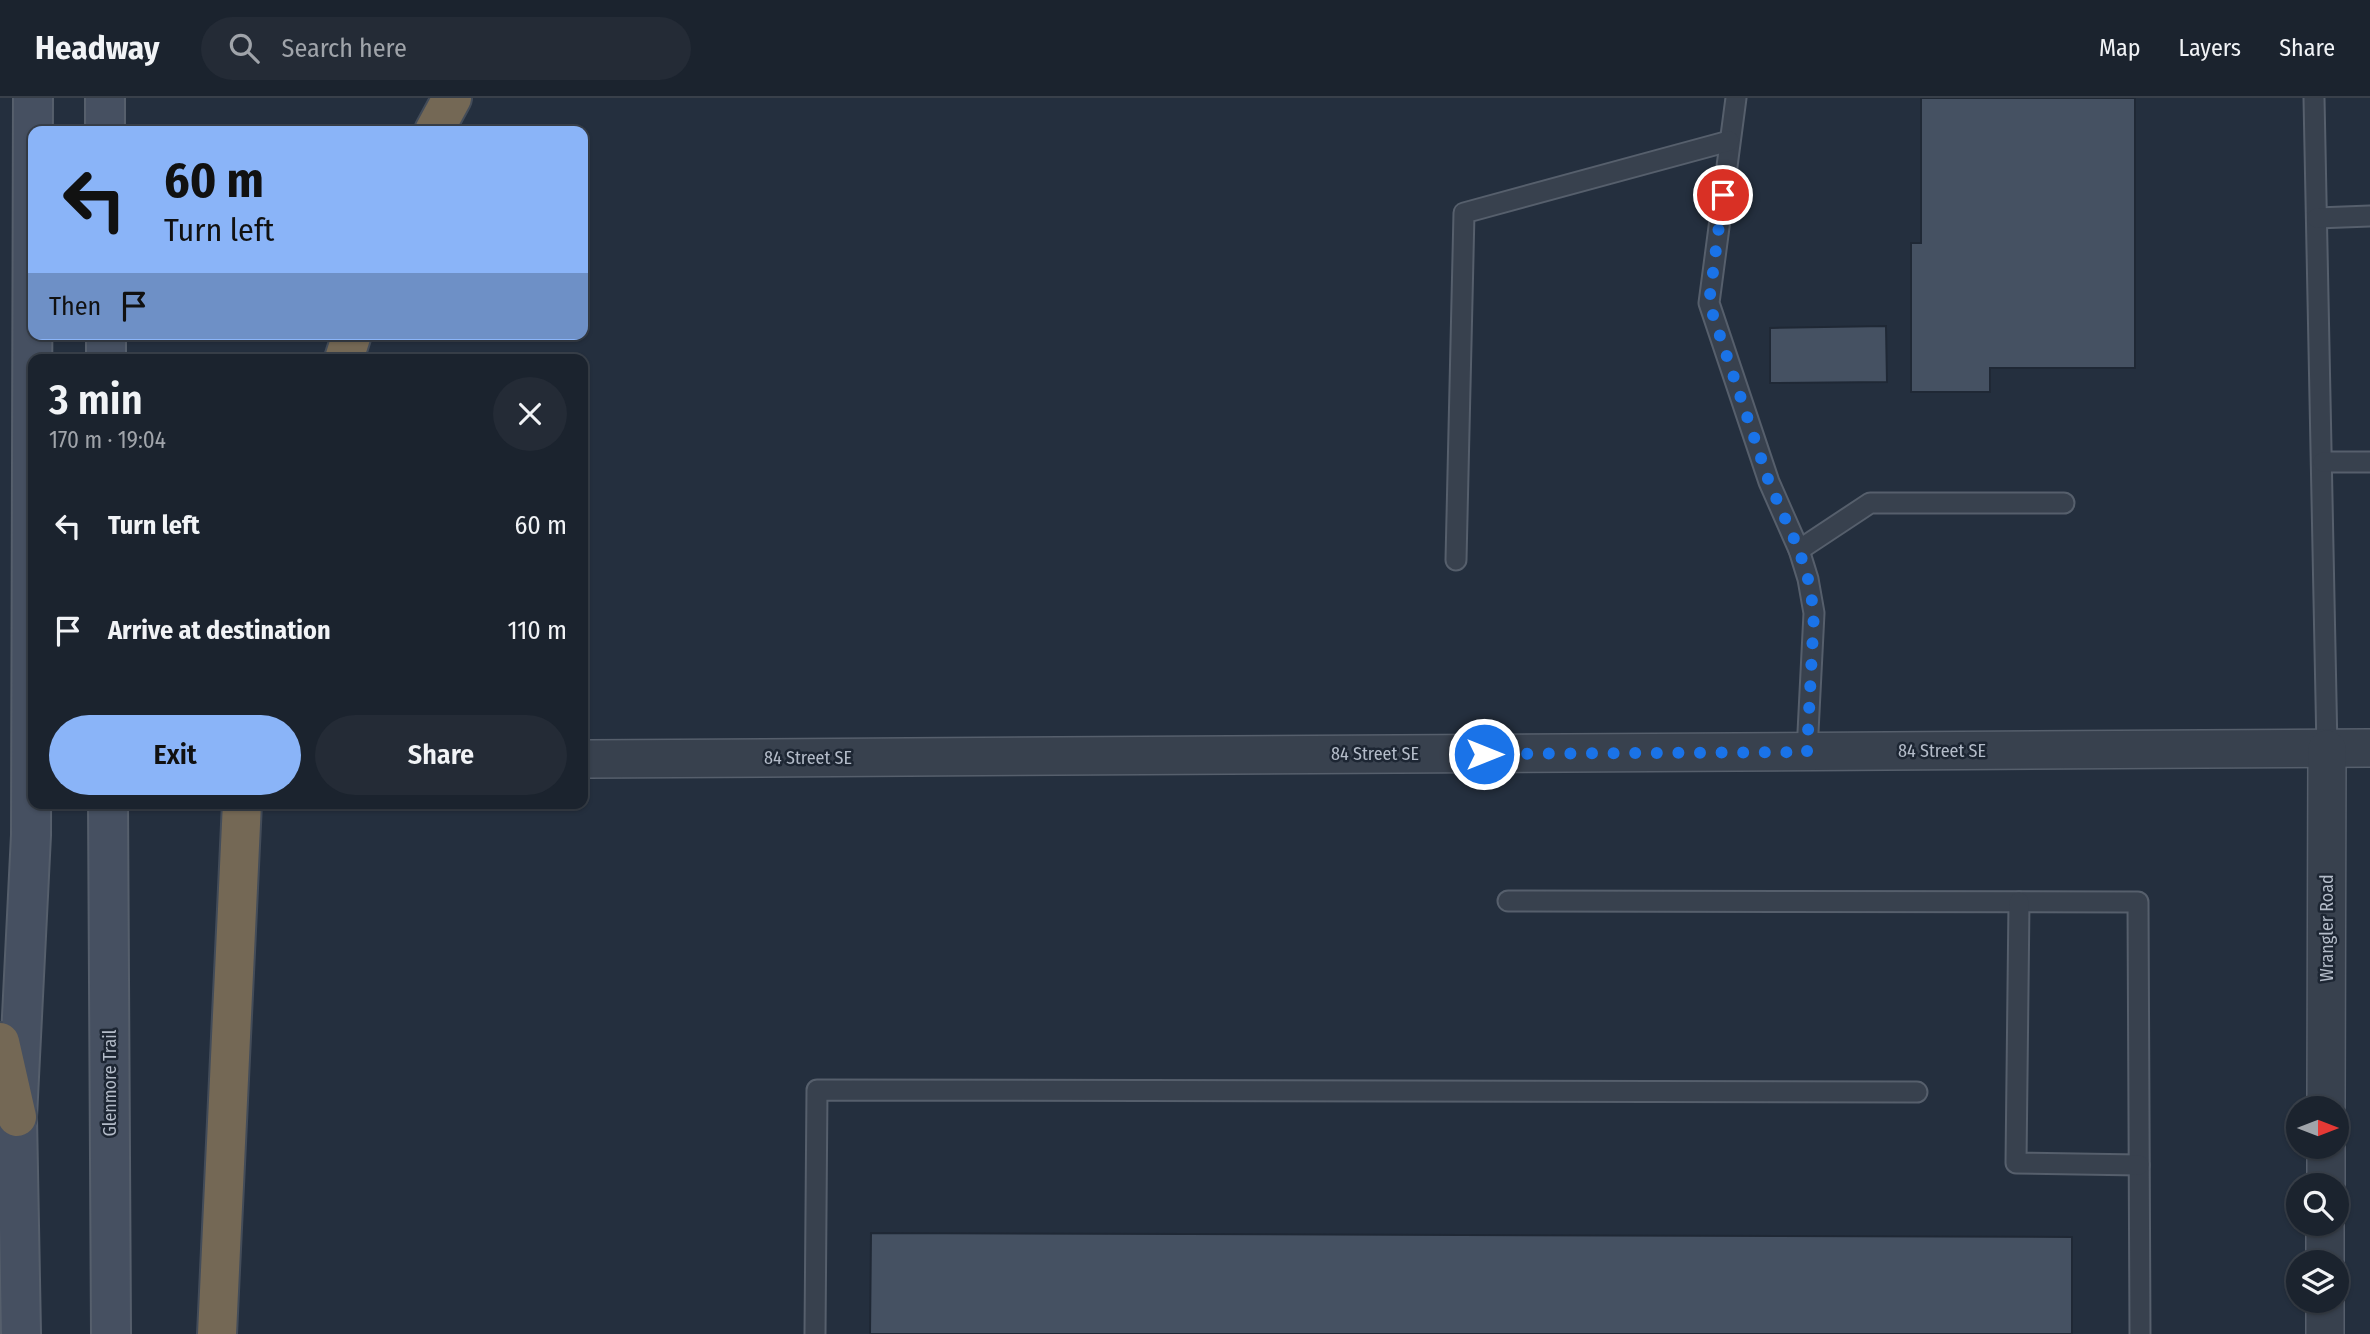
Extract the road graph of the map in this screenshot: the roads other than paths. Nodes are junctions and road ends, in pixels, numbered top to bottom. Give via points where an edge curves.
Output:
1 (33, 98) edge
2 (105, 98) edge
3 (452, 98) edge
4 (1736, 98) edge
5 (2314, 98) edge
6 (33, 126) edge
7 (105, 126) edge
8 (437, 126) edge
9 (1729, 141) junction
10 (2370, 216) edge
11 (2317, 218) junction
12 (2370, 461) edge
13 (2323, 462) junction
14 (2064, 503) dead end
15 (1799, 550) junction
16 (1456, 561) dead end
17 (2370, 748) edge
18 (2327, 749) junction
19 (1807, 752) junction
20 (589, 759) dead end
21 (31, 809) edge
22 (242, 809) edge
23 (108, 818) edge
24 (1508, 901) dead end
25 (2019, 902) junction
26 (0, 1042) edge
27 (1917, 1092) dead end
28 (2326, 1096) edge
29 (18, 1118) junction
30 (2139, 1165) junction
31 (2325, 1313) edge
32 (21, 1334) edge
33 (111, 1334) edge
34 (217, 1334) edge
35 (815, 1334) edge
36 (2140, 1334) edge
37 (2325, 1334) edge

1 - 6 main road
2 - 7 main road
3 - 8 highway
4 - 9 lane
5 - 11 lane
9 - 15 lane via 1709,303 1769,482
9 - 16 lane via 1464,213
10 - 11 lane
11 - 13 lane
12 - 13 lane
13 - 18 lane
14 - 15 lane via 1870,503
15 - 19 lane via 1814,612
17 - 18 street, 84 Street SE
18 - 19 street, 84 Street SE
18 - 28 street, Wrangler Road
19 - 20 street, 84 Street SE
21 - 29 main road
22 - 34 highway
23 - 33 main road, Glenmore Trail
24 - 25 lane
25 - 30 lane via 2138,902
25 - 30 lane via 2016,1163
26 - 29 highway
27 - 35 lane via 817,1090
29 - 32 main road
30 - 36 lane
31 - 37 street

